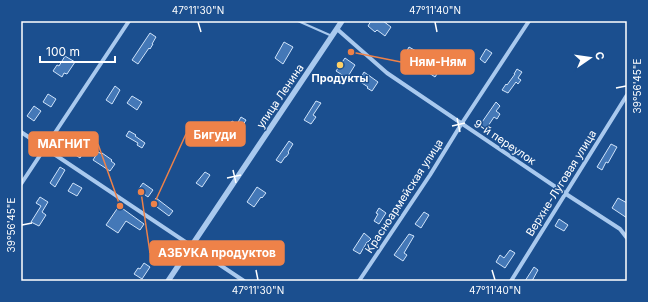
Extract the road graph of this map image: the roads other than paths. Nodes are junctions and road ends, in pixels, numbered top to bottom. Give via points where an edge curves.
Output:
1 (129, 21) edge
2 (298, 21) edge
3 (342, 21) edge
4 (529, 21) edge
5 (337, 29) junction
6 (332, 36) junction
7 (627, 95) edge
8 (462, 123) junction
9 (21, 132) edge
10 (45, 148) junction
11 (21, 184) edge
12 (566, 194) junction
13 (627, 238) edge
14 (192, 246) junction
15 (168, 281) edge
16 (244, 281) edge
17 (359, 281) edge
18 (511, 281) edge

1 - 10 street
2 - 6 lane
3 - 5 street, улица Ленина
4 - 8 street, Красноармейская улица
5 - 6 street, улица Ленина
5 - 8 street, 9-й переулок via 387,73
6 - 14 street, улица Ленина
7 - 12 street, Верхне-Луговая улица
8 - 12 street, 9-й переулок
8 - 17 street, Красноармейская улица
9 - 10 street
10 - 11 street
10 - 14 street
12 - 13 street, 9-й переулок via 620,229
12 - 18 street, Верхне-Луговая улица
14 - 15 street, улица Ленина
14 - 16 street

